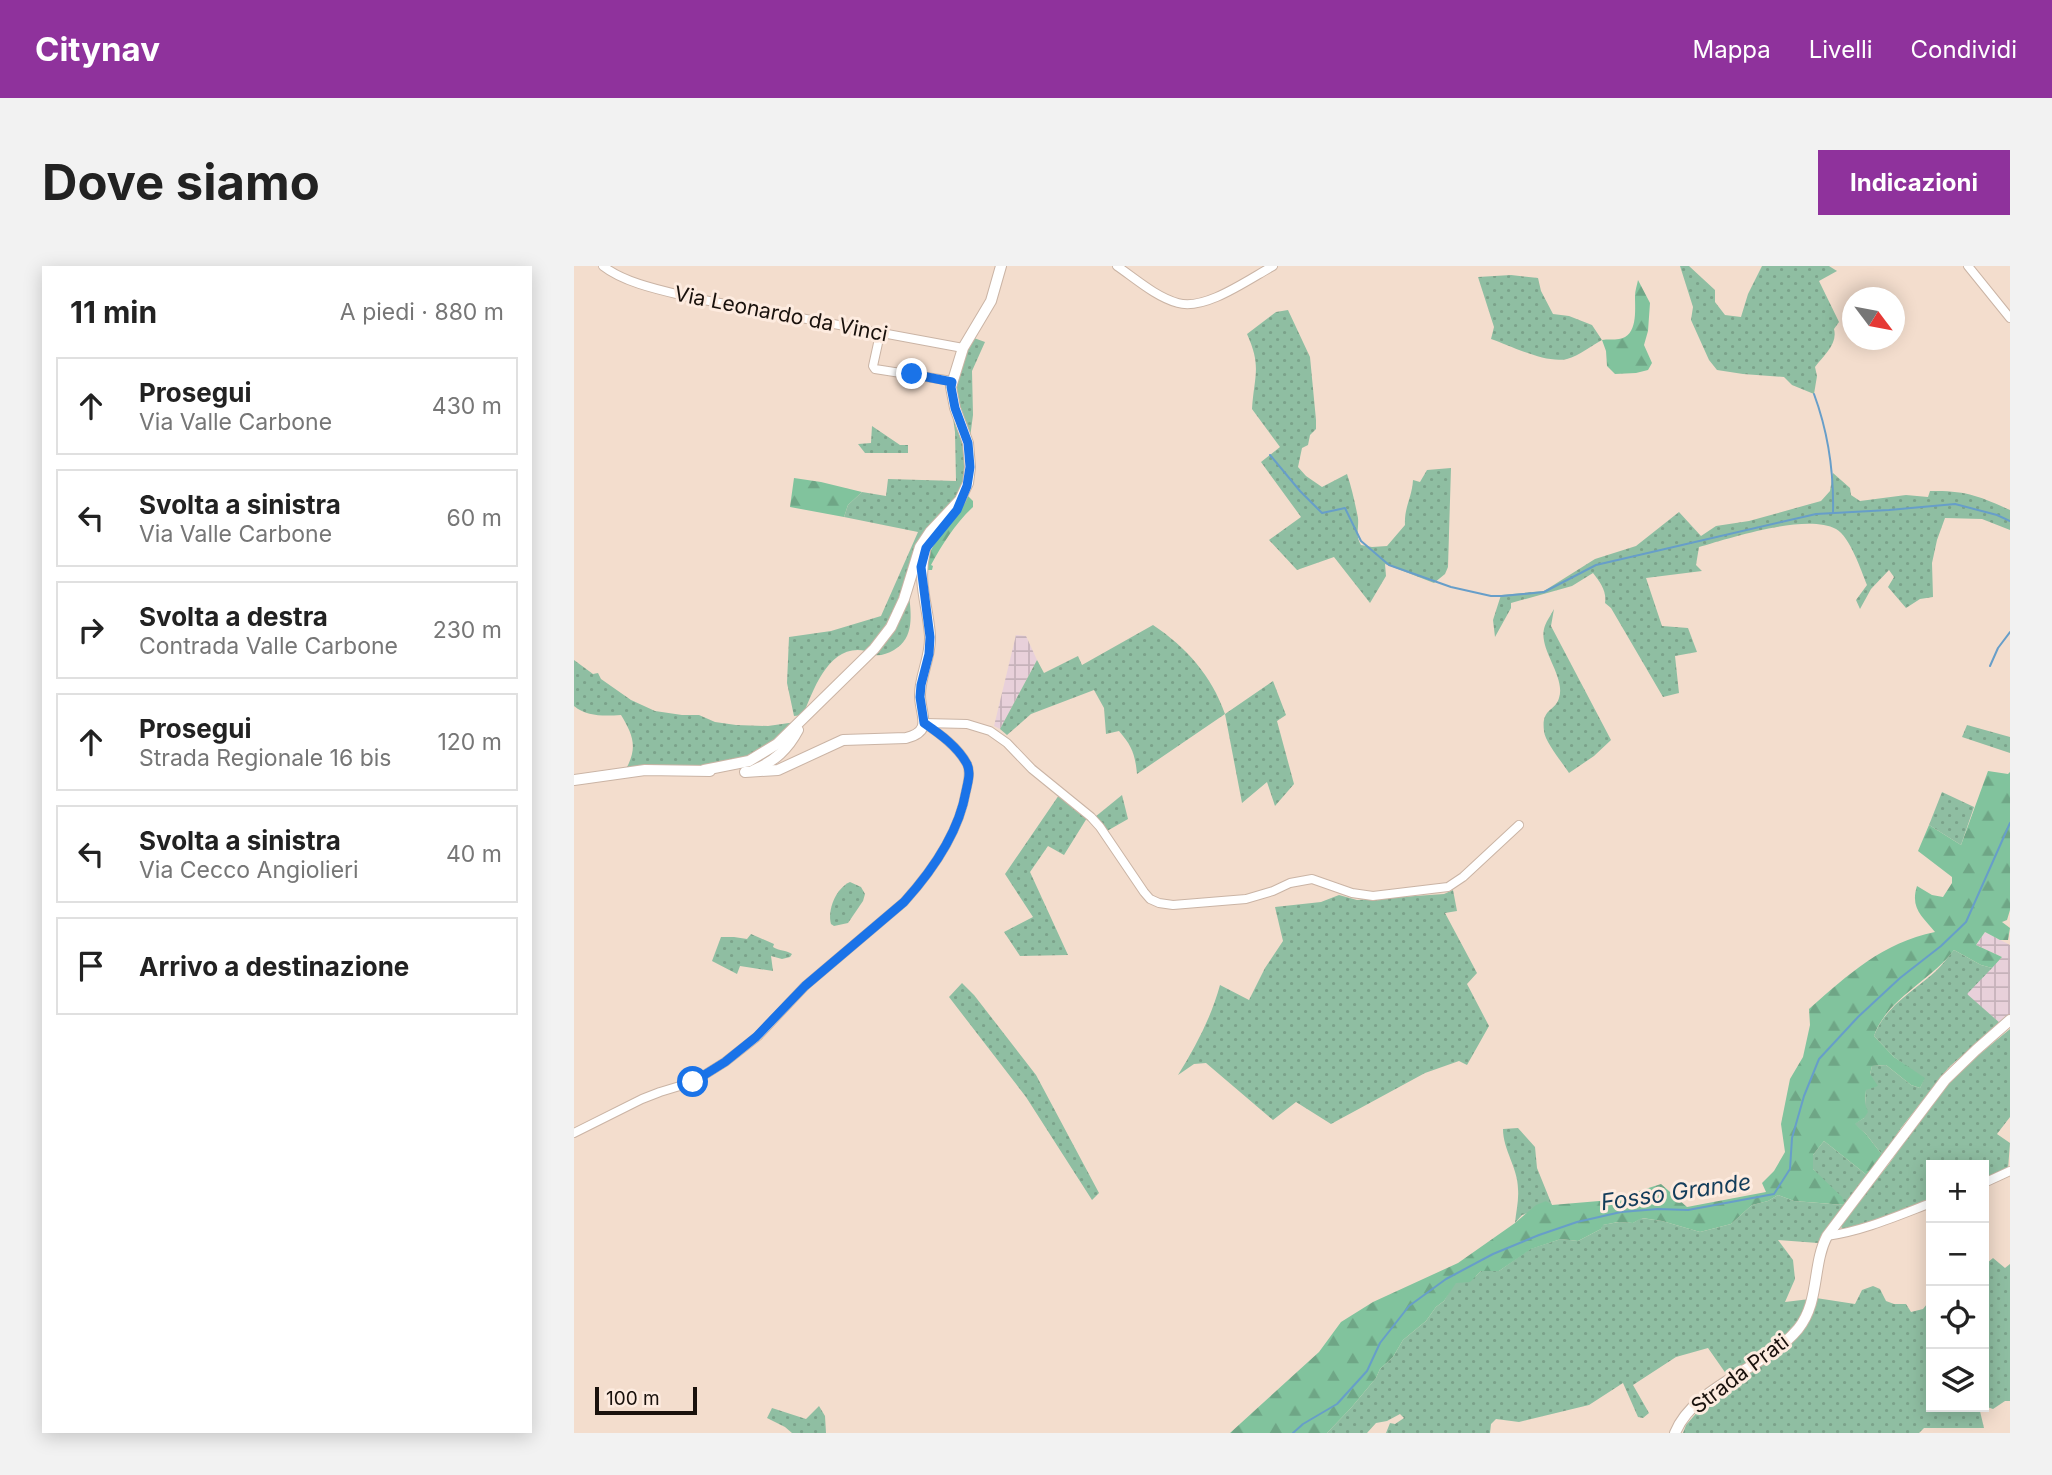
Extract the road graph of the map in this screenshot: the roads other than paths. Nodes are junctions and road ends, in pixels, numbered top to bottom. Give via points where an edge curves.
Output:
1 (603, 266) edge
2 (1001, 266) edge
3 (1118, 266) edge
4 (1273, 266) edge
5 (1968, 266) edge
6 (2010, 318) edge
7 (880, 334) junction
8 (962, 348) junction
9 (952, 382) junction
10 (960, 500) junction
11 (802, 720) junction
12 (924, 723) junction
13 (793, 740) junction
14 (779, 743) junction
15 (792, 764) junction
16 (747, 766) junction
17 (774, 766) junction
18 (574, 780) edge
19 (1519, 825) dead end
20 (2010, 1020) edge
21 (574, 1133) edge
22 (2010, 1171) edge
23 (1989, 1181) edge
24 (1926, 1205) edge
25 (1827, 1236) junction
26 (1675, 1433) edge

1 - 7 street, Via Leonardo da Vinci via 651,287 693,298
2 - 8 street via 991,300
3 - 4 street via 1181,304 1210,300
5 - 6 street
7 - 8 street, Via Leonardo da Vinci
7 - 9 street via 875,369
8 - 9 street
9 - 10 street via 970,456 968,483
10 - 11 street via 920,547 897,616 882,639
10 - 12 street via 926,548 921,567 930,637 920,697
11 - 13 street
11 - 14 street
12 - 15 street via 916,736 843,740
12 - 19 street via 967,724 990,731 1007,743 1091,817 1144,892 1159,903 1246,899 1312,879 1373,897 1448,887
12 - 21 street via 956,749 967,764 969,777 958,822 917,887 725,1062 693,1082 642,1099
13 - 15 street via 785,760
13 - 17 street
14 - 16 street
14 - 17 street via 769,757
15 - 17 street
16 - 17 street
16 - 18 street via 645,770
20 - 25 street via 1945,1080
22 - 23 street
24 - 25 street
25 - 26 street, Strada Prati via 1810,1308 1799,1328 1753,1366 1701,1399

